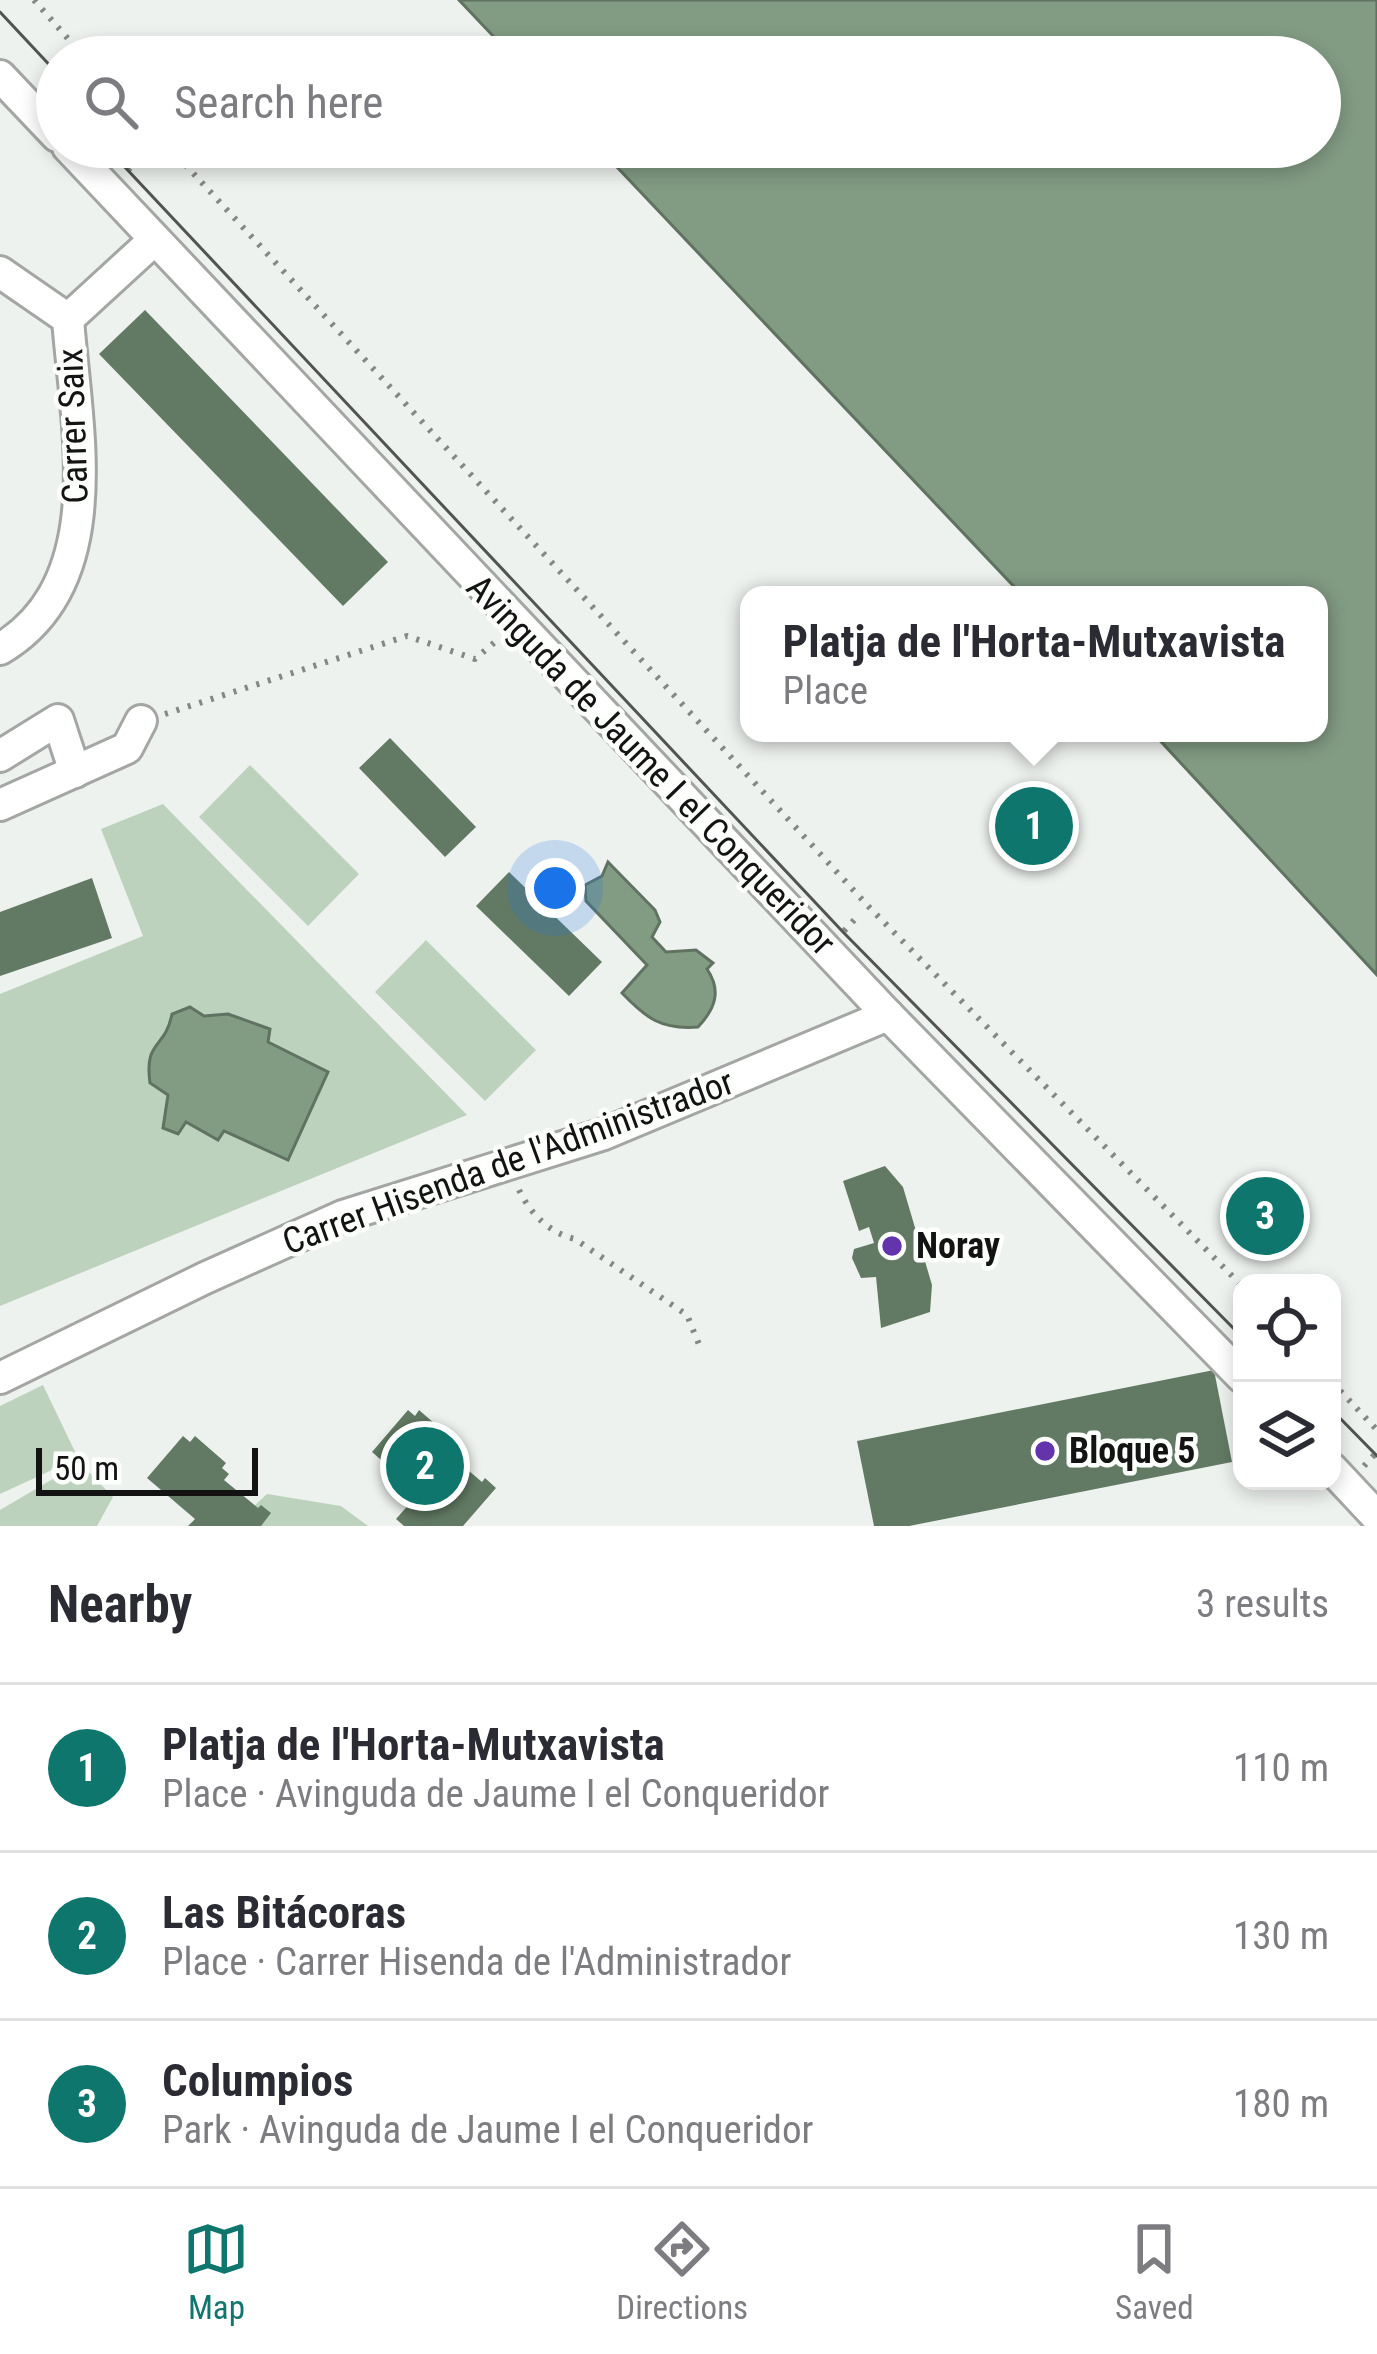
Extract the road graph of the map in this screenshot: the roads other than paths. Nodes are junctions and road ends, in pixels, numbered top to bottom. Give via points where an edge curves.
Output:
1 (0, 76) edge
2 (36, 114) edge
3 (87, 168) edge
4 (153, 241) junction
5 (0, 272) edge
6 (68, 319) junction
7 (0, 649) edge
8 (141, 721) road end
9 (0, 756) edge
10 (75, 772) junction
11 (0, 805) edge
12 (888, 1015) junction
13 (1233, 1368) edge
14 (0, 1378) edge
15 (1341, 1479) edge
16 (1377, 1517) edge

1 - 2 street
3 - 4 street, Avinguda de Jaume I el Conqueridor
4 - 6 street
4 - 12 street, Avinguda de Jaume I el Conqueridor
5 - 6 street
6 - 7 street, Carrer Saix via 80,485 73,552 53,600
8 - 10 street via 127,748
9 - 10 street via 58,720
10 - 11 street
12 - 13 street, Avinguda de Jaume I el Conqueridor
12 - 14 street, Carrer Hisenda de l'Administrador via 604,1135 343,1216
15 - 16 street

